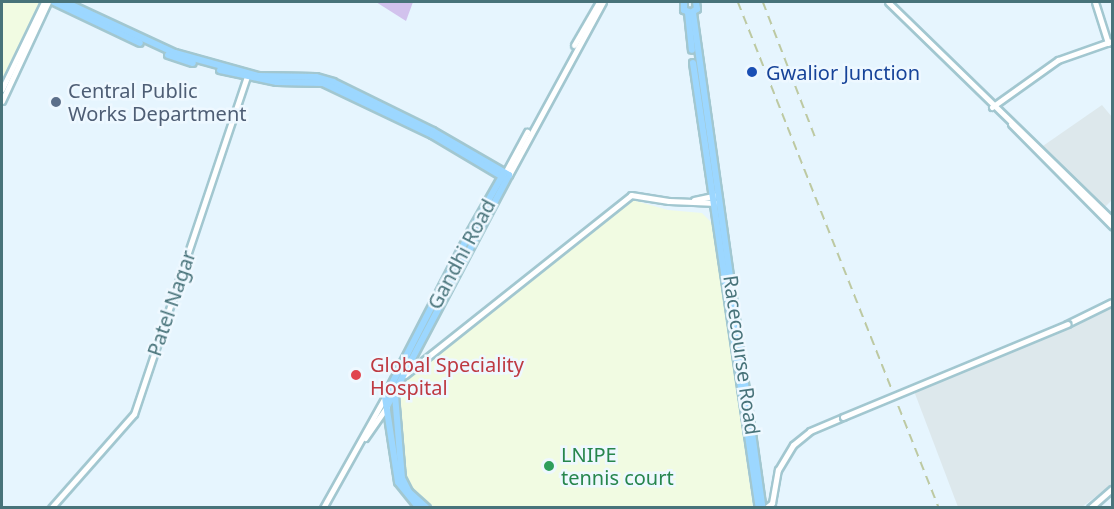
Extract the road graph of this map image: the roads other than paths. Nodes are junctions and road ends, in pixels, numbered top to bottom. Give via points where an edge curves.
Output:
1 (46, 2) edge
2 (54, 2) edge
3 (65, 2) edge
4 (601, 2) edge
5 (682, 2) edge
6 (696, 2) edge
7 (888, 2) edge
8 (1095, 2) edge
9 (691, 13) junction
10 (1110, 42) edge
11 (247, 76) junction
12 (2, 88) edge
13 (2, 101) edge
14 (993, 107) junction
15 (1011, 124) junction
16 (490, 170) junction
17 (505, 176) junction
18 (711, 187) junction
19 (496, 188) junction
20 (715, 195) junction
21 (697, 200) junction
22 (716, 203) junction
23 (717, 216) junction
24 (1113, 220) edge
25 (1113, 225) edge
26 (1113, 302) edge
27 (405, 375) junction
28 (393, 383) junction
29 (395, 393) junction
30 (385, 397) junction
31 (385, 408) junction
32 (752, 442) junction
33 (1113, 489) edge
34 (51, 507) edge
35 (325, 507) edge
36 (419, 507) edge
37 (427, 507) edge
38 (763, 507) edge
39 (1090, 507) edge

1 - 12 main road
1 - 13 main road
2 - 11 main road via 164,54
3 - 11 main road via 165,50
4 - 17 main road, Gandhi Road
5 - 9 main road
6 - 9 main road
7 - 14 main road
8 - 10 main road
9 - 18 main road
9 - 20 main road
10 - 14 main road via 1058,60
11 - 16 main road via 323,83 432,135
11 - 17 main road via 316,77 333,82 449,140
11 - 34 main road, Patel Nagar via 134,414
14 - 15 main road
15 - 24 main road
15 - 25 main road
16 - 17 main road
16 - 19 main road
17 - 19 main road, Gandhi Road
17 - 27 main road
18 - 20 main road
18 - 21 main road
19 - 28 main road, Gandhi Road
20 - 21 main road
20 - 22 main road
21 - 22 main road
21 - 23 main road
21 - 27 main road via 669,201 638,193 628,197
22 - 23 main road, Racecourse Road
22 - 32 main road, Racecourse Road
23 - 32 main road, Racecourse Road
26 - 38 main road, bridge via 810,431 793,445 778,470 772,503
27 - 29 main road
28 - 29 main road
28 - 30 main road, Gandhi Road
29 - 31 main road
29 - 37 main road via 402,478 409,492
30 - 31 main road
30 - 35 main road, Gandhi Road
31 - 35 main road, Gandhi Road
31 - 36 main road via 398,482
32 - 38 main road, Racecourse Road
33 - 39 main road

